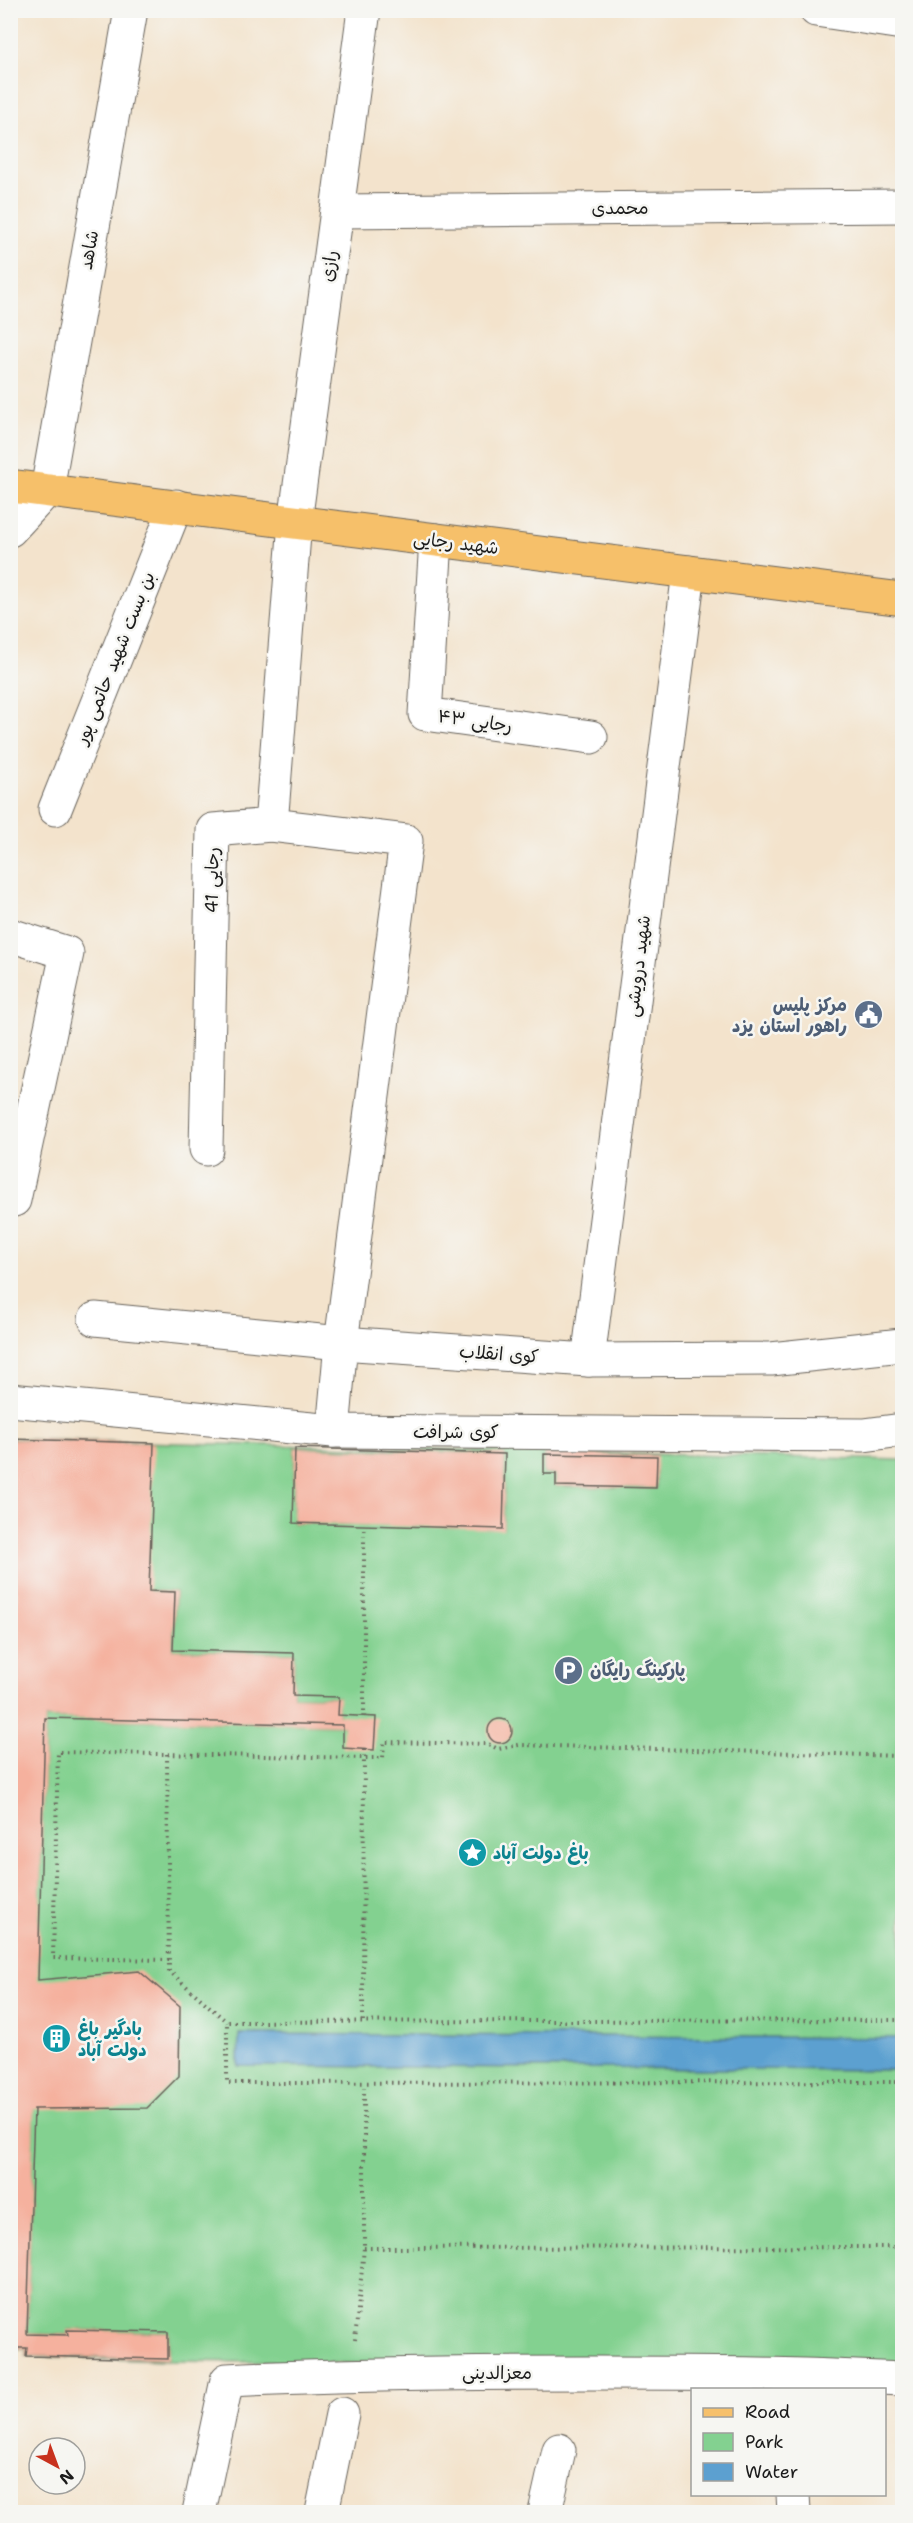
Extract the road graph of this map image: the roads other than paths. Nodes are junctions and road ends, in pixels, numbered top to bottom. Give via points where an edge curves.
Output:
1 (130, 10) edge
2 (364, 10) edge
3 (816, 10) edge
4 (903, 23) edge
5 (903, 206) edge
6 (337, 211) junction
7 (10, 486) edge
8 (47, 490) junction
9 (176, 507) junction
10 (295, 522) junction
11 (10, 530) edge
12 (436, 540) junction
13 (689, 572) junction
14 (903, 599) edge
15 (591, 737) dead end
16 (55, 809) dead end
17 (271, 825) junction
18 (10, 935) edge
19 (206, 1149) dead end
20 (14, 1200) dead end
21 (95, 1319) dead end
22 (341, 1343) junction
23 (903, 1345) edge
24 (588, 1360) junction
25 (10, 1400) edge
26 (903, 1430) edge
27 (333, 1431) junction
28 (903, 2379) edge
29 (342, 2414) dead end
30 (559, 2450) dead end
31 (793, 2496) edge
32 (200, 2512) edge
33 (322, 2512) edge
34 (545, 2512) edge
35 (794, 2512) edge

1 - 8 street, شاهد
2 - 6 street, رازی
3 - 4 street
5 - 6 street, محمدی
6 - 10 street, رازی
7 - 8 main road, شهید رجایی
8 - 9 main road, شهید رجایی
8 - 11 street
9 - 10 main road, شهید رجایی
9 - 16 street, بن بست شهید حاتمی پور
10 - 12 main road, شهید رجایی
10 - 17 street
12 - 13 main road, شهید رجایی
12 - 15 street, رجایی ۴۳ via 425,714
13 - 14 main road, شهید رجایی
13 - 24 street, شهید درویشی
17 - 19 street, رجایی 41 via 213,830
17 - 22 street via 406,841
18 - 20 street via 67,953
21 - 22 street, کوی انقلاب
22 - 24 street, کوی انقلاب
22 - 27 street
23 - 24 street, کوی انقلاب via 771,1359
25 - 27 street, کوی شرافت
26 - 27 street, کوی شرافت via 864,1435
28 - 32 street, معزالدینی via 798,2373 352,2374 227,2380
29 - 33 street
30 - 34 street
31 - 35 street

